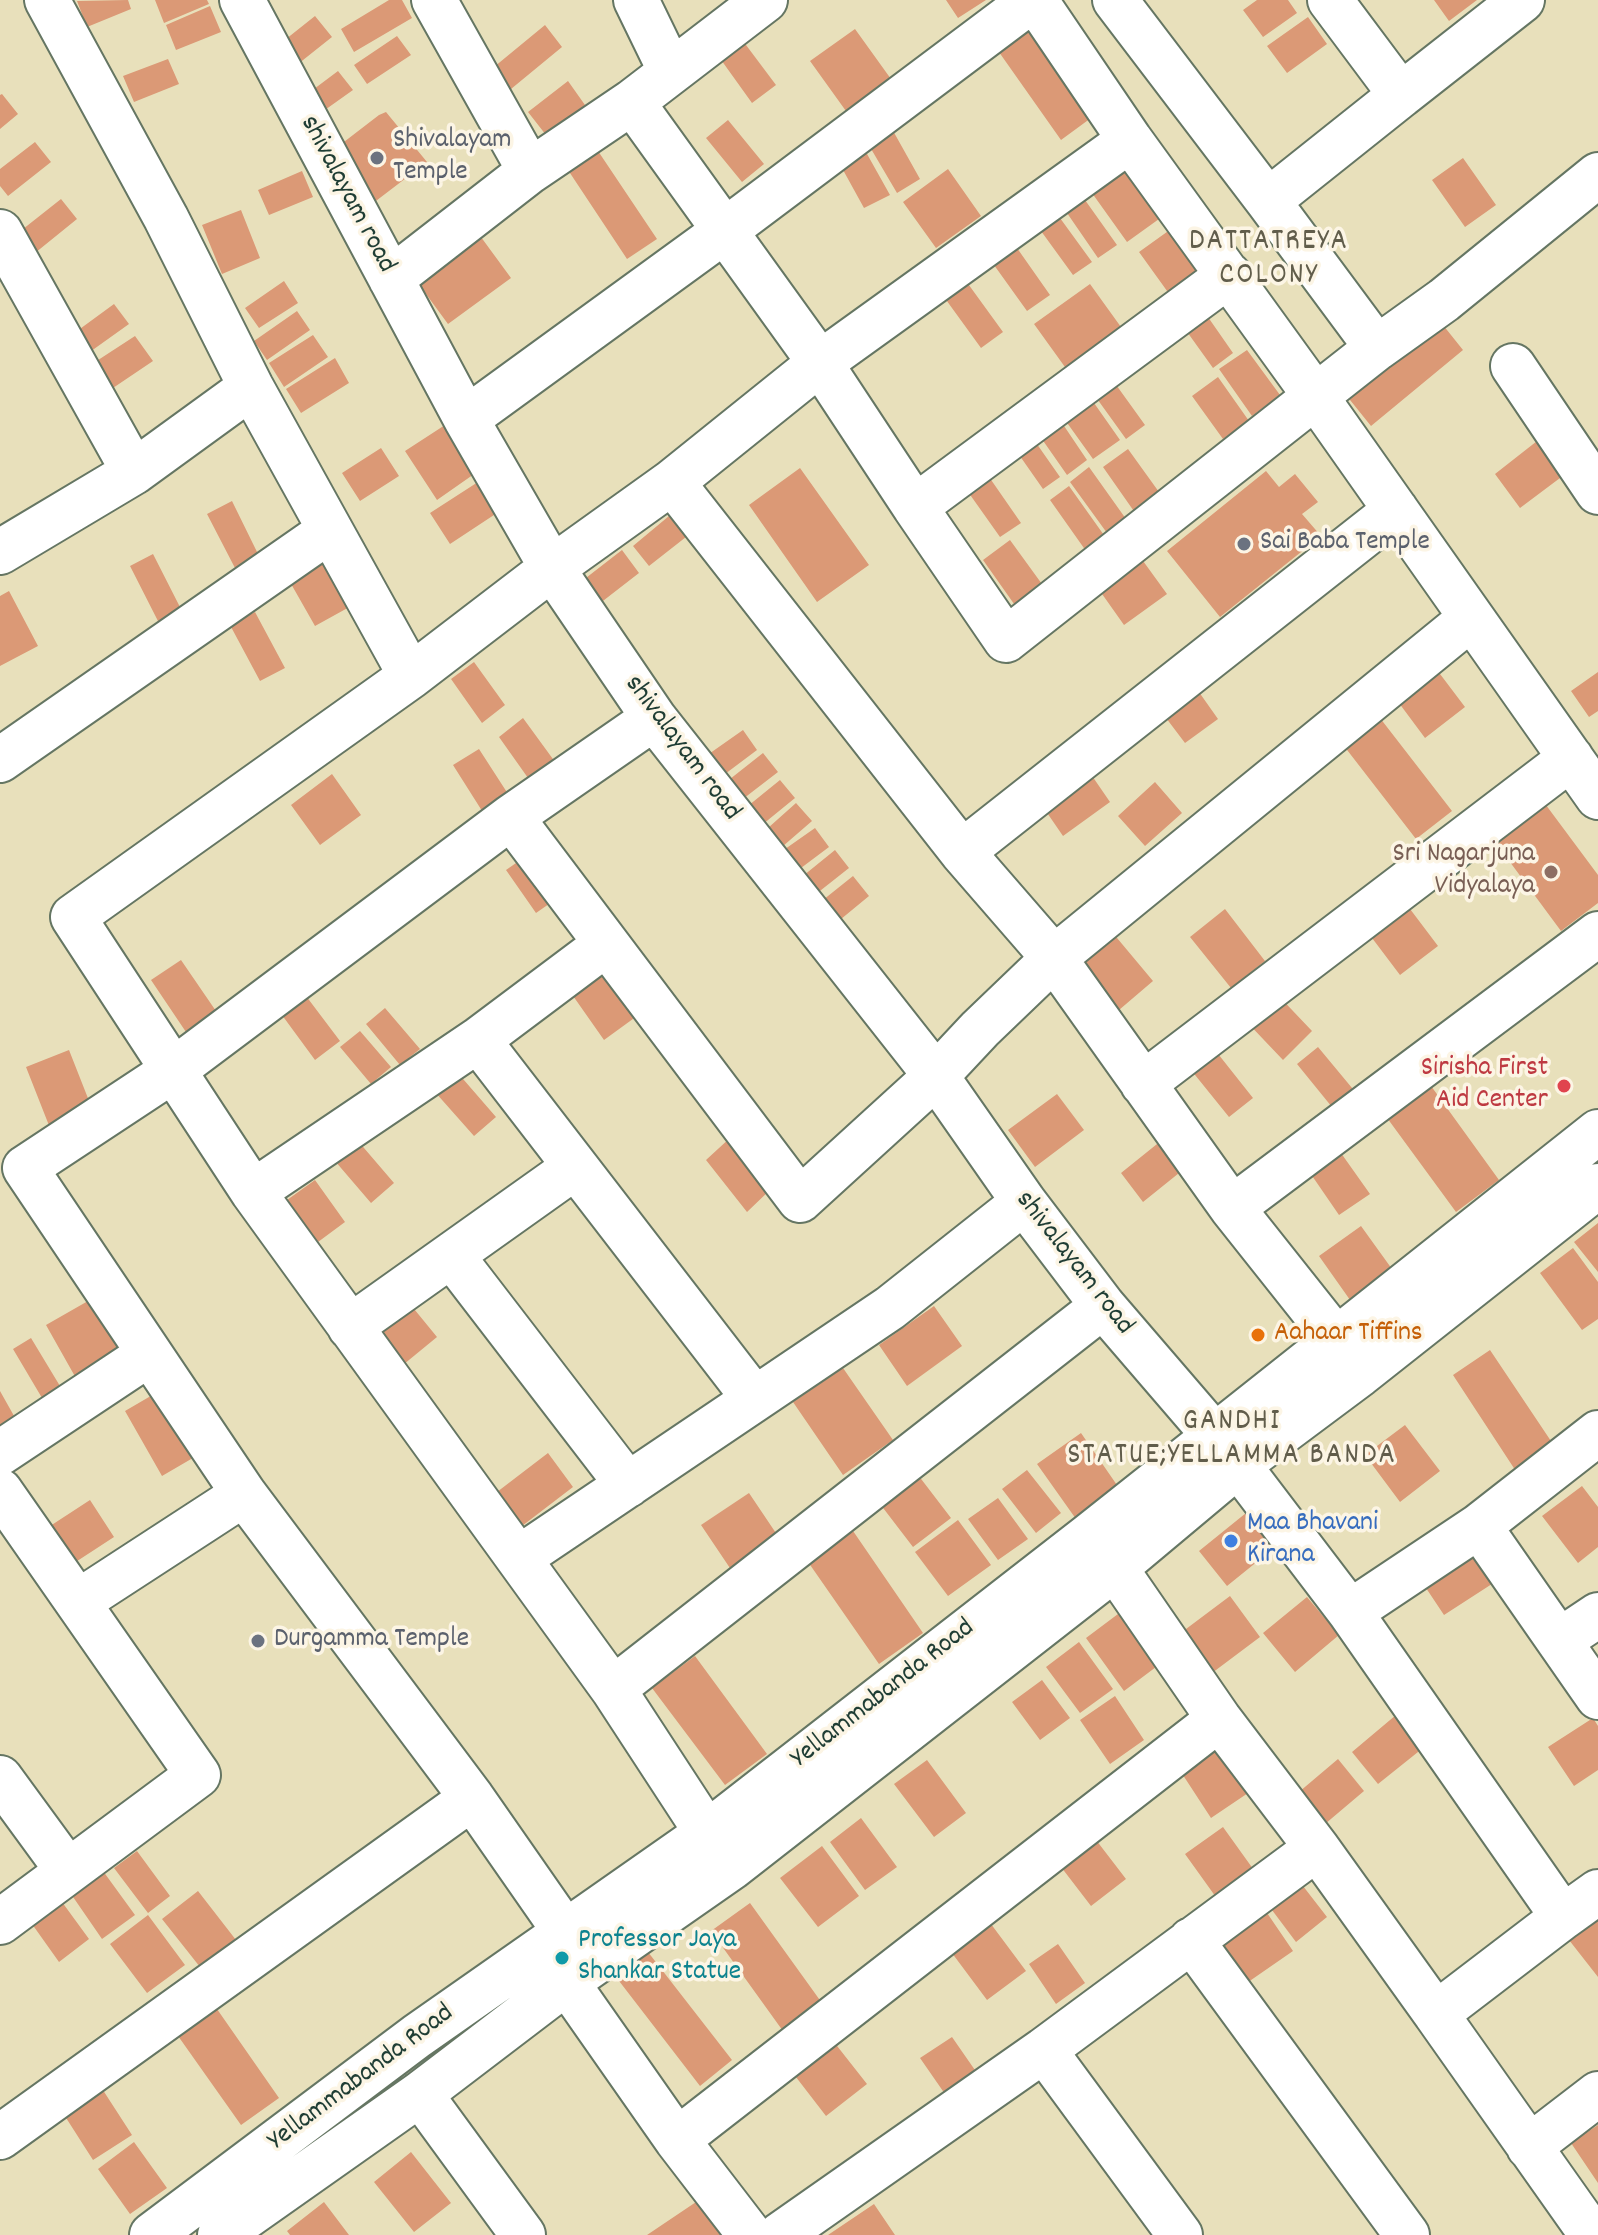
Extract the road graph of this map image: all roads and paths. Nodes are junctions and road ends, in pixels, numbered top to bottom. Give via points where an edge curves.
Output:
1 (47, 0) edge
2 (242, 0) edge
3 (434, 0) edge
4 (636, 0) edge
5 (765, 0) edge
6 (1033, 0) edge
7 (1115, 0) edge
8 (1330, 0) edge
9 (1522, 0) edge
10 (671, 72) junction
11 (1401, 95) junction
12 (632, 102) junction
13 (1130, 140) junction
14 (530, 171) junction
15 (1598, 175) edge
16 (1268, 201) junction
17 (0, 232) edge
18 (723, 232) junction
19 (1229, 275) junction
20 (391, 279) junction
21 (1377, 348) junction
22 (820, 363) junction
23 (1513, 366) dead end
24 (251, 387) junction
25 (1316, 397) junction
26 (466, 419) junction
27 (134, 472) junction
28 (672, 482) junction
29 (1598, 492) edge
30 (915, 507) junction
31 (1396, 510) junction
32 (329, 531) junction
33 (0, 552) edge
34 (552, 568) junction
35 (1471, 618) junction
36 (411, 676) junction
37 (654, 718) junction
38 (1571, 758) junction
39 (0, 760) edge
40 (1598, 797) edge
41 (511, 817) junction
42 (962, 852) junction
43 (1598, 934) edge
44 (606, 944) junction
45 (1054, 958) junction
46 (478, 1040) junction
47 (175, 1069) junction
48 (936, 1076) junction
49 (1143, 1084) junction
50 (1598, 1132) edge
51 (575, 1167) junction
52 (1598, 1186) edge
53 (253, 1192) junction
54 (1024, 1202) junction
55 (1232, 1208) junction
56 (452, 1256) junction
57 (1103, 1306) junction
58 (350, 1327) junction
59 (1336, 1339) junction
60 (149, 1354) junction
61 (754, 1398) junction
62 (1598, 1433) edge
63 (1225, 1450) junction
64 (0, 1453) edge
65 (628, 1485) junction
66 (0, 1491) edge
67 (244, 1494) junction
68 (1479, 1526) junction
69 (519, 1558) junction
70 (1115, 1568) junction
71 (78, 1602) junction
72 (1350, 1612) junction
73 (1598, 1615) edge
74 (1559, 1641) junction
75 (613, 1689) junction
76 (1598, 1697) edge
77 (1219, 1719) junction
78 (0, 1778) edge
79 (472, 1798) junction
80 (707, 1833) junction
81 (1317, 1848) junction
82 (68, 1871) junction
83 (1581, 1904) edge
84 (0, 1922) edge
85 (1191, 1940) junction
86 (558, 1954) junction
87 (1436, 2014) junction
88 (1044, 2050) junction
89 (420, 2094) junction
90 (1598, 2094) edge
91 (2, 2130) edge
92 (677, 2140) junction
93 (1529, 2147) junction
94 (152, 2235) edge
95 (220, 2235) edge
96 (523, 2235) edge
97 (750, 2235) edge
98 (780, 2235) edge
99 (1180, 2235) edge
100 (1407, 2235) edge
101 (1592, 2235) edge

1 - 24 street
2 - 20 street, shivalayam road
3 - 14 street
4 - 10 street
5 - 10 street
6 - 13 street
6 - 18 street
7 - 16 street
8 - 11 street
9 - 11 street
10 - 12 street
11 - 16 street
12 - 14 street
12 - 18 street
13 - 19 street
13 - 22 street
14 - 20 street
15 - 21 street
16 - 21 street
17 - 27 street
18 - 22 street
18 - 26 street
19 - 25 street
19 - 30 street
20 - 26 street, shivalayam road
21 - 25 street
22 - 28 street
22 - 30 street
23 - 29 street
24 - 27 street
24 - 32 street
25 - 30 street via 1006,640
25 - 31 street
26 - 34 street, shivalayam road
27 - 33 street
28 - 34 street
28 - 42 street
31 - 35 street
31 - 42 street
32 - 36 street
32 - 39 street
34 - 36 street
34 - 37 street, shivalayam road
35 - 38 street
35 - 45 street
36 - 47 street via 73,917
37 - 41 street
37 - 48 street, shivalayam road
38 - 40 street
38 - 49 street
41 - 44 street
41 - 47 street
42 - 45 street
43 - 55 street
44 - 46 street
44 - 48 street via 800,1200
45 - 48 street
45 - 49 street
46 - 51 street
46 - 53 street
47 - 53 street
47 - 60 street via 25,1168
48 - 54 street, shivalayam road
49 - 55 street
50 - 59 street, Yellammabanda Road
51 - 56 street
51 - 61 street
52 - 63 street, Yellammabanda Road via 1360,1374
53 - 58 street
54 - 57 street, shivalayam road
54 - 61 street via 890,1308
55 - 59 street
56 - 58 street
56 - 65 street
57 - 63 street, shivalayam road
57 - 75 street
58 - 69 street
59 - 63 street, Yellammabanda Road
60 - 64 street
60 - 67 street
61 - 65 street
62 - 68 street
63 - 70 street, Yellammabanda Road
63 - 72 street, shivalayam road
63 - 80 street, Yellammabanda Road via 1090,1535
65 - 69 street
66 - 71 street
67 - 71 street
67 - 79 street
68 - 72 street
68 - 74 street
69 - 75 street
70 - 77 street
70 - 86 street, Yellammabanda Road via 732,1867
71 - 82 street via 198,1775
72 - 83 street, shivalayam road
73 - 74 street
74 - 76 street
75 - 80 street
77 - 81 street
77 - 92 street
78 - 82 street
79 - 86 street
79 - 91 street
80 - 86 street, Yellammabanda Road
81 - 85 street
81 - 87 street
82 - 84 street
83 - 87 street
85 - 88 street
85 - 100 street
86 - 89 street, Yellammabanda Road
86 - 92 street
86 - 94 street, Yellammabanda Road via 417,2036
87 - 93 street
88 - 98 street
88 - 99 street
89 - 95 street, Yellammabanda Road
89 - 96 street
90 - 93 street
92 - 97 street
93 - 101 street

